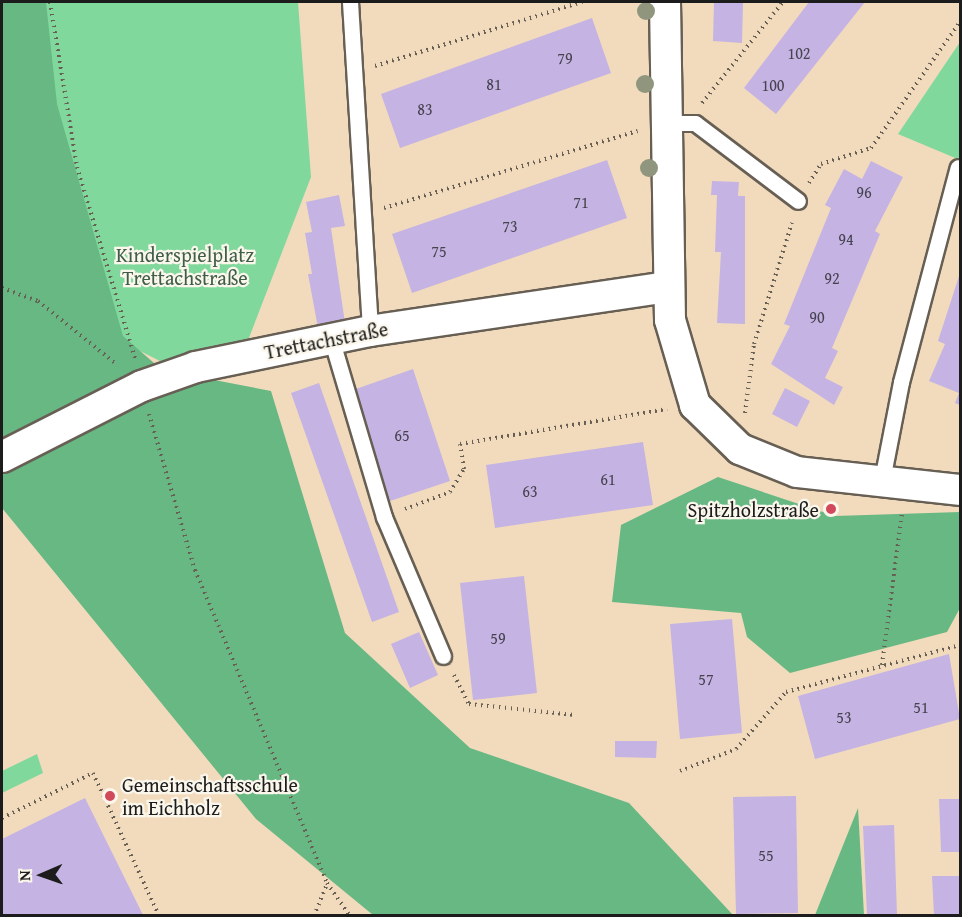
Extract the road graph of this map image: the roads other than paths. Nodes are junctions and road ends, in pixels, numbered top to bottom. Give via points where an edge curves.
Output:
1 (351, 2) edge
2 (665, 2) edge
3 (667, 123) junction
4 (958, 167) dead end
5 (798, 201) road end
6 (669, 287) junction
7 (370, 331) junction
8 (331, 338) junction
9 (2, 458) edge
10 (893, 486) junction
11 (960, 490) edge
12 (444, 656) road end

1 - 7 lane
2 - 3 street
3 - 5 lane via 695,123
3 - 6 street
4 - 10 lane via 901,382
6 - 7 street, Trettachstraße
6 - 10 street via 676,349 695,405 740,449 797,472
7 - 8 street, Trettachstraße
8 - 9 street, Trettachstraße via 196,367 142,387
8 - 12 lane via 384,517
10 - 11 street

